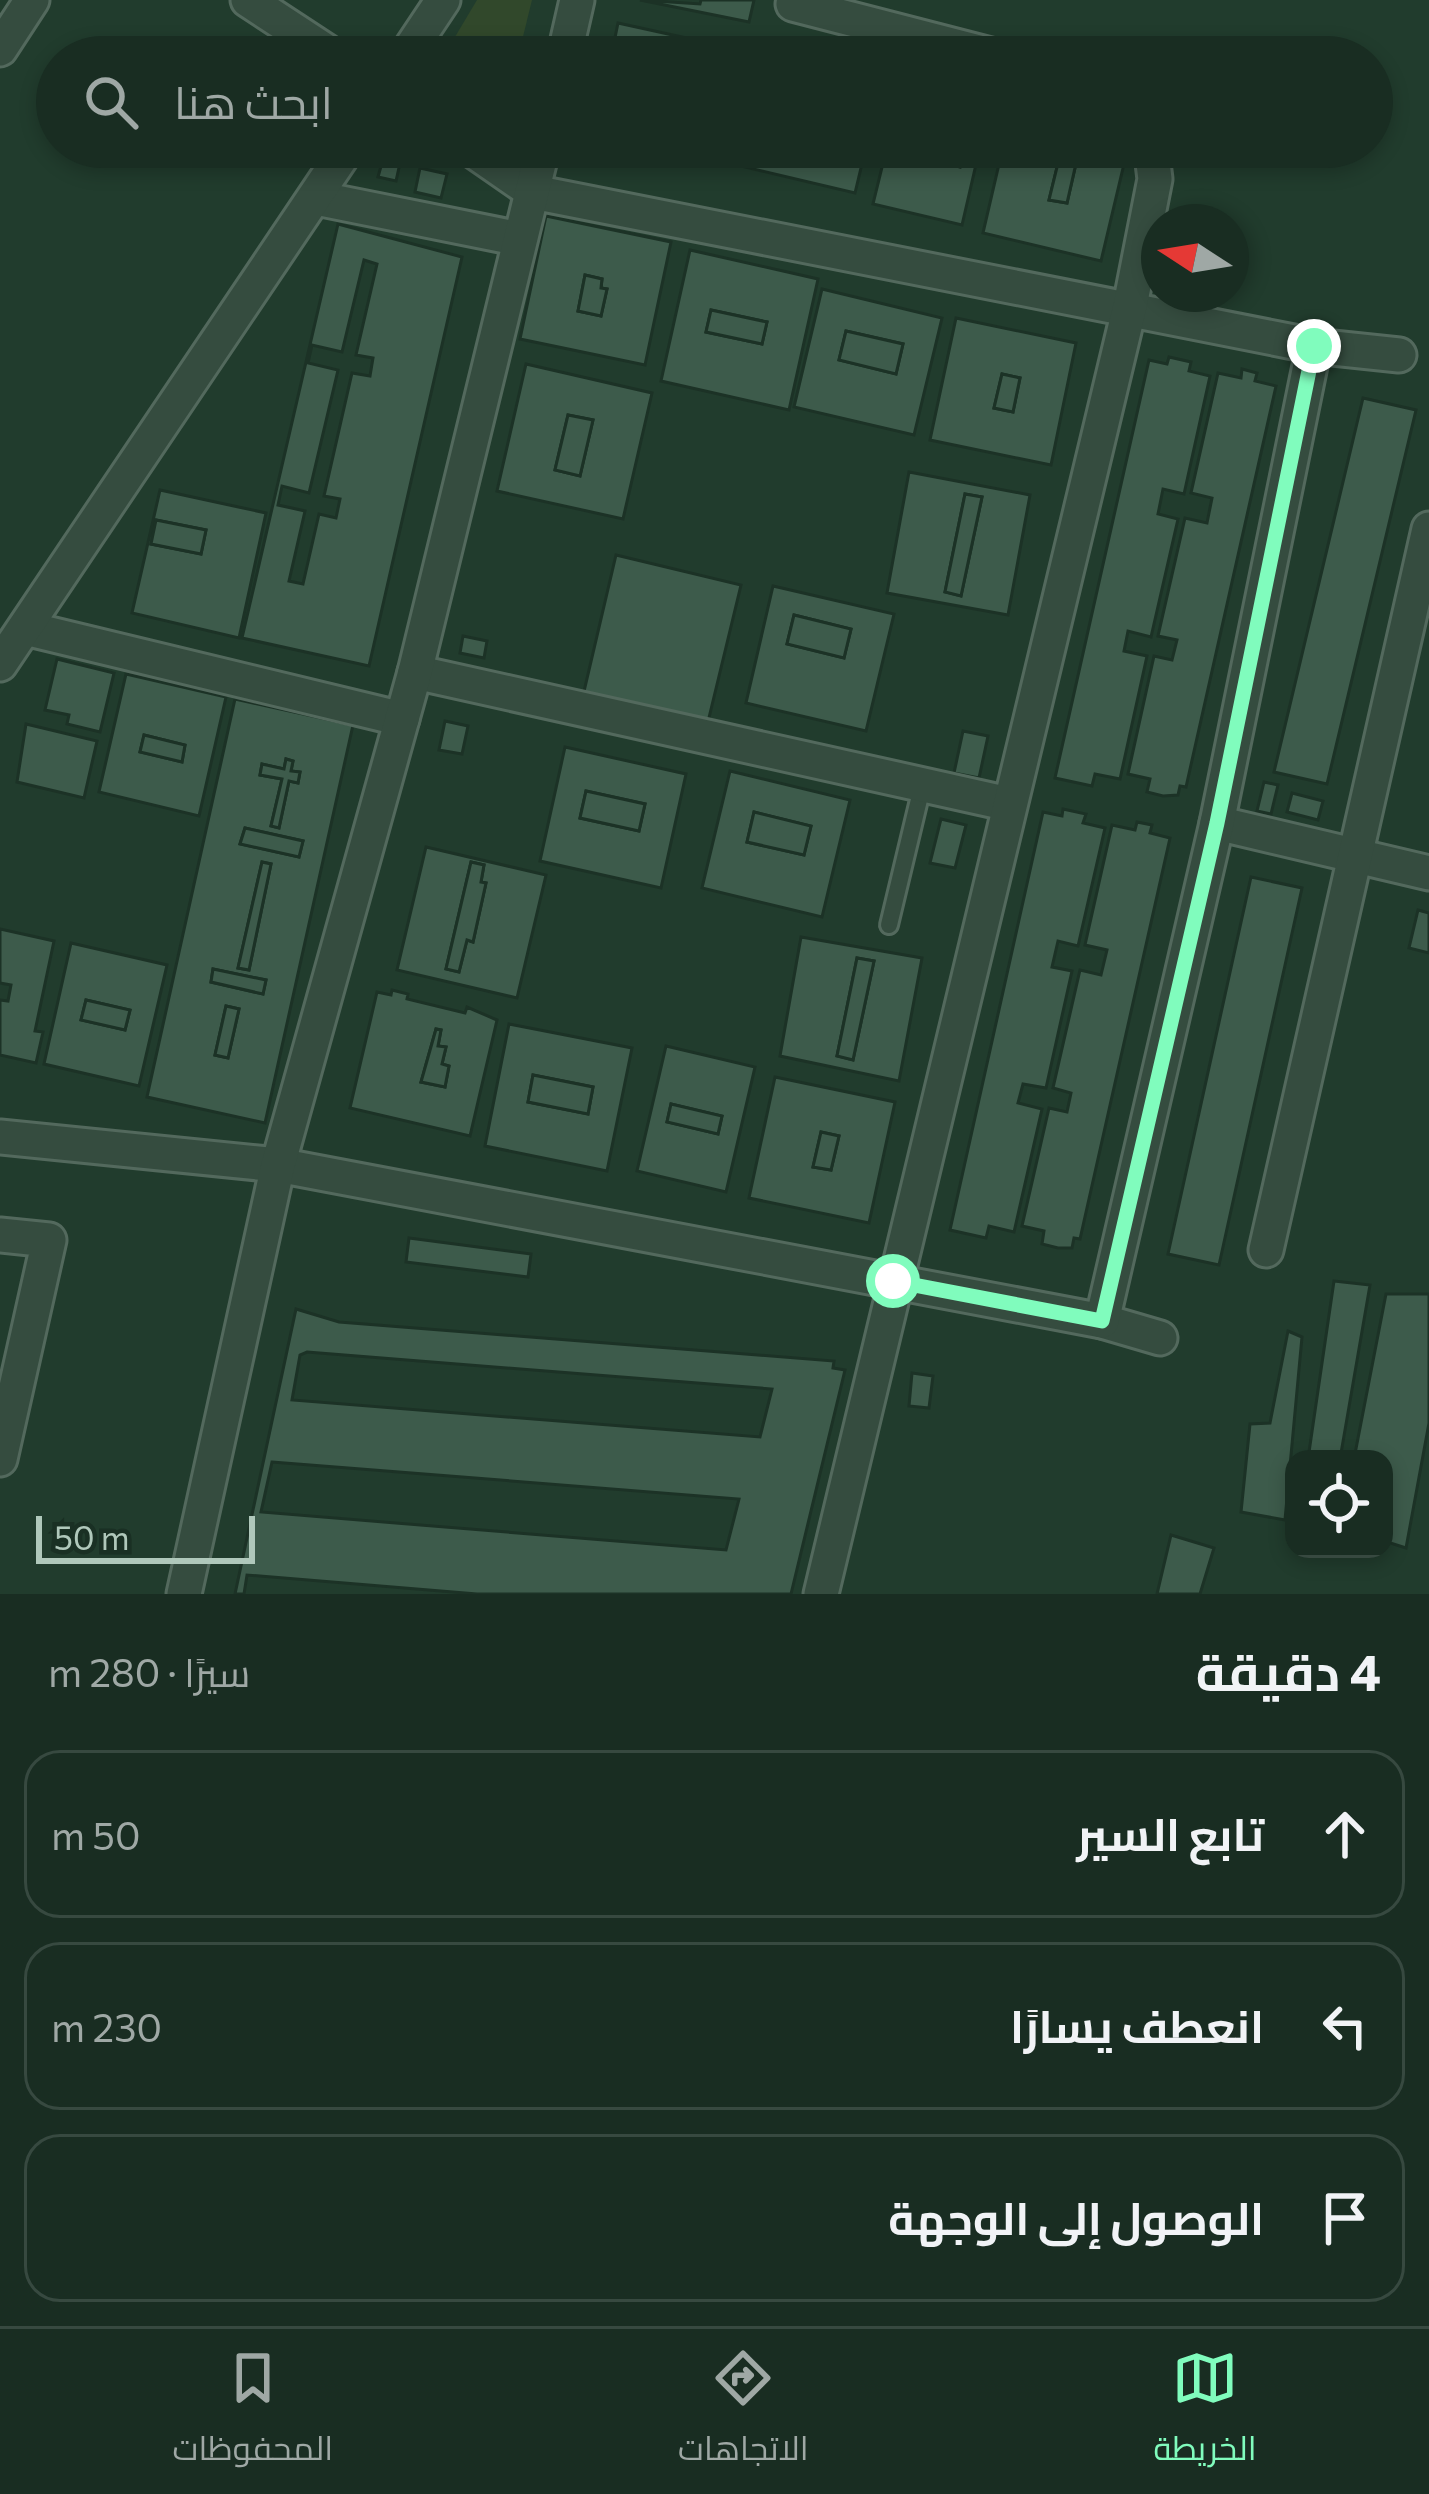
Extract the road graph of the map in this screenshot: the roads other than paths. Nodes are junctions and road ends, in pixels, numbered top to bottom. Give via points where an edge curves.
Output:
1 (32, 0) edge
2 (248, 0) edge
3 (443, 0) edge
4 (577, 0) edge
5 (793, 4) dead end
6 (303, 36) edge
7 (419, 36) edge
8 (569, 36) edge
9 (917, 36) edge
10 (0, 50) edge
11 (335, 168) edge
12 (498, 168) edge
13 (538, 168) edge
14 (1154, 168) edge
15 (533, 192) junction
16 (316, 198) junction
17 (520, 239) junction
18 (1130, 306) junction
19 (1314, 346) junction
20 (1400, 355) dead end
21 (1429, 529) edge
22 (25, 628) junction
23 (0, 664) edge
24 (415, 672) junction
25 (402, 719) junction
26 (923, 783) junction
27 (1009, 804) junction
28 (1217, 823) junction
29 (1354, 852) junction
30 (1429, 873) edge
31 (889, 925) dead end
32 (0, 1137) edge
33 (278, 1165) junction
34 (0, 1235) edge
35 (1266, 1250) dead end
36 (893, 1281) junction
37 (1102, 1321) junction
38 (1160, 1338) dead end
39 (0, 1459) edge
40 (184, 1594) edge
41 (821, 1594) edge

1 - 10 street
2 - 6 street
3 - 7 street
4 - 8 street
5 - 9 street
11 - 16 street
12 - 15 street
13 - 15 street
14 - 18 street
15 - 17 street
15 - 18 street
16 - 17 street
16 - 22 street
17 - 24 street
18 - 19 street
18 - 27 street
19 - 20 street
19 - 28 street
21 - 29 street
22 - 23 street
22 - 25 street
24 - 25 street
24 - 26 street
25 - 33 street
26 - 27 street
26 - 31 lane
27 - 36 street
28 - 29 street
28 - 37 street
29 - 30 street
29 - 35 street
32 - 33 street
33 - 36 street
33 - 40 street
34 - 39 street via 49,1240
36 - 37 street
36 - 41 street
37 - 38 street

